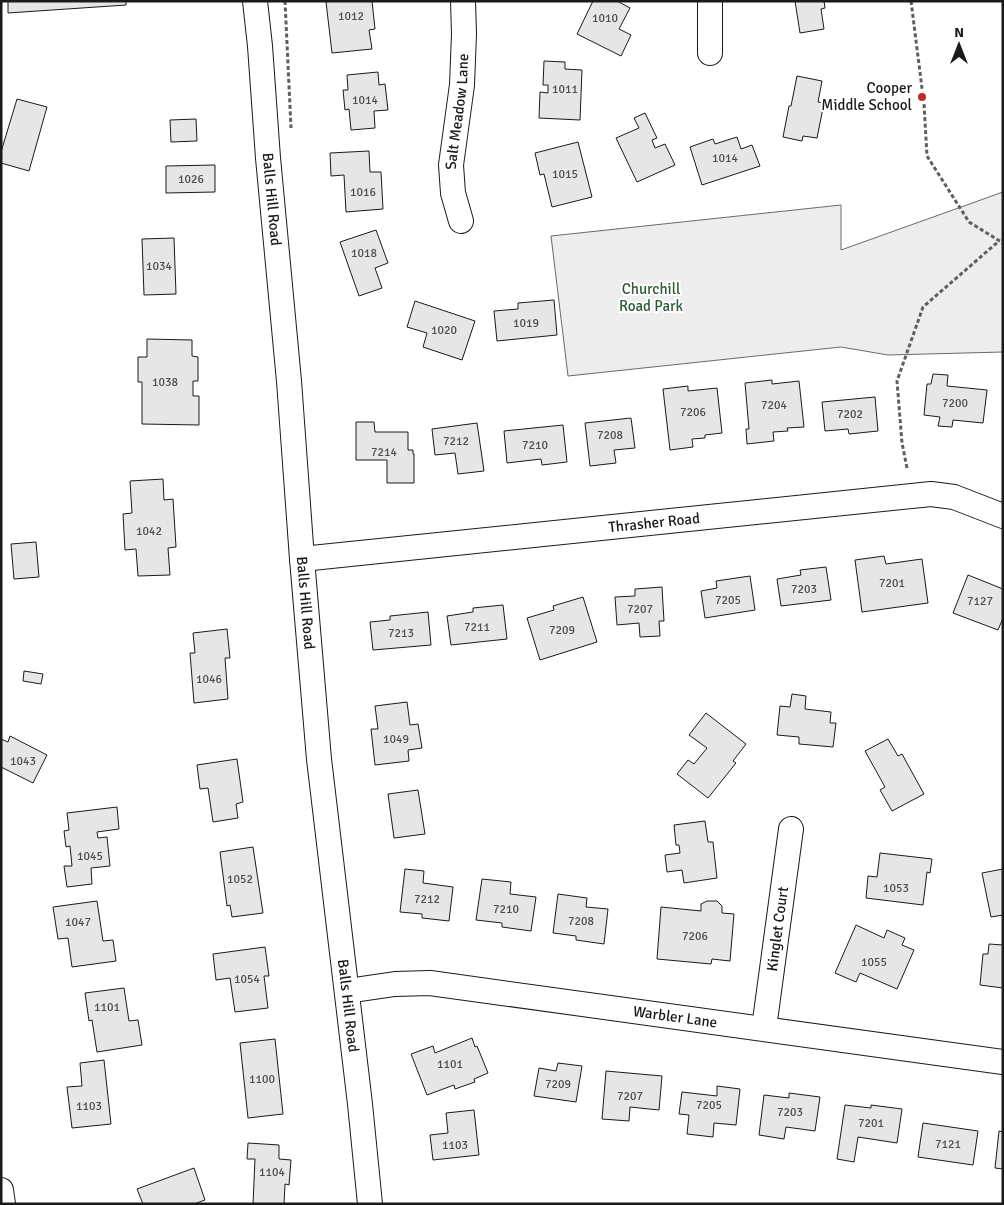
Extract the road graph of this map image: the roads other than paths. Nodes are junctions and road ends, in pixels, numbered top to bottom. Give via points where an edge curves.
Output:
1 (255, 1) edge
2 (463, 1) edge
3 (710, 1) edge
4 (710, 53) dead end
5 (461, 221) dead end
6 (1003, 516) edge
7 (302, 559) junction
8 (791, 829) dead end
9 (347, 991) junction
10 (764, 1028) junction
11 (1003, 1062) edge
12 (1, 1190) edge
13 (3, 1204) edge
14 (370, 1204) edge

1 - 7 street, Balls Hill Road via 290,381
2 - 5 street, Salt Meadow Lane via 462,85 451,165 453,193
3 - 4 street
6 - 7 street, Thrasher Road via 954,497 931,494
7 - 9 street, Balls Hill Road via 319,759
8 - 10 street, Kinglet Court
9 - 10 street, Warbler Lane via 430,983
9 - 14 street, Balls Hill Road
10 - 11 street, Warbler Lane
12 - 13 street

